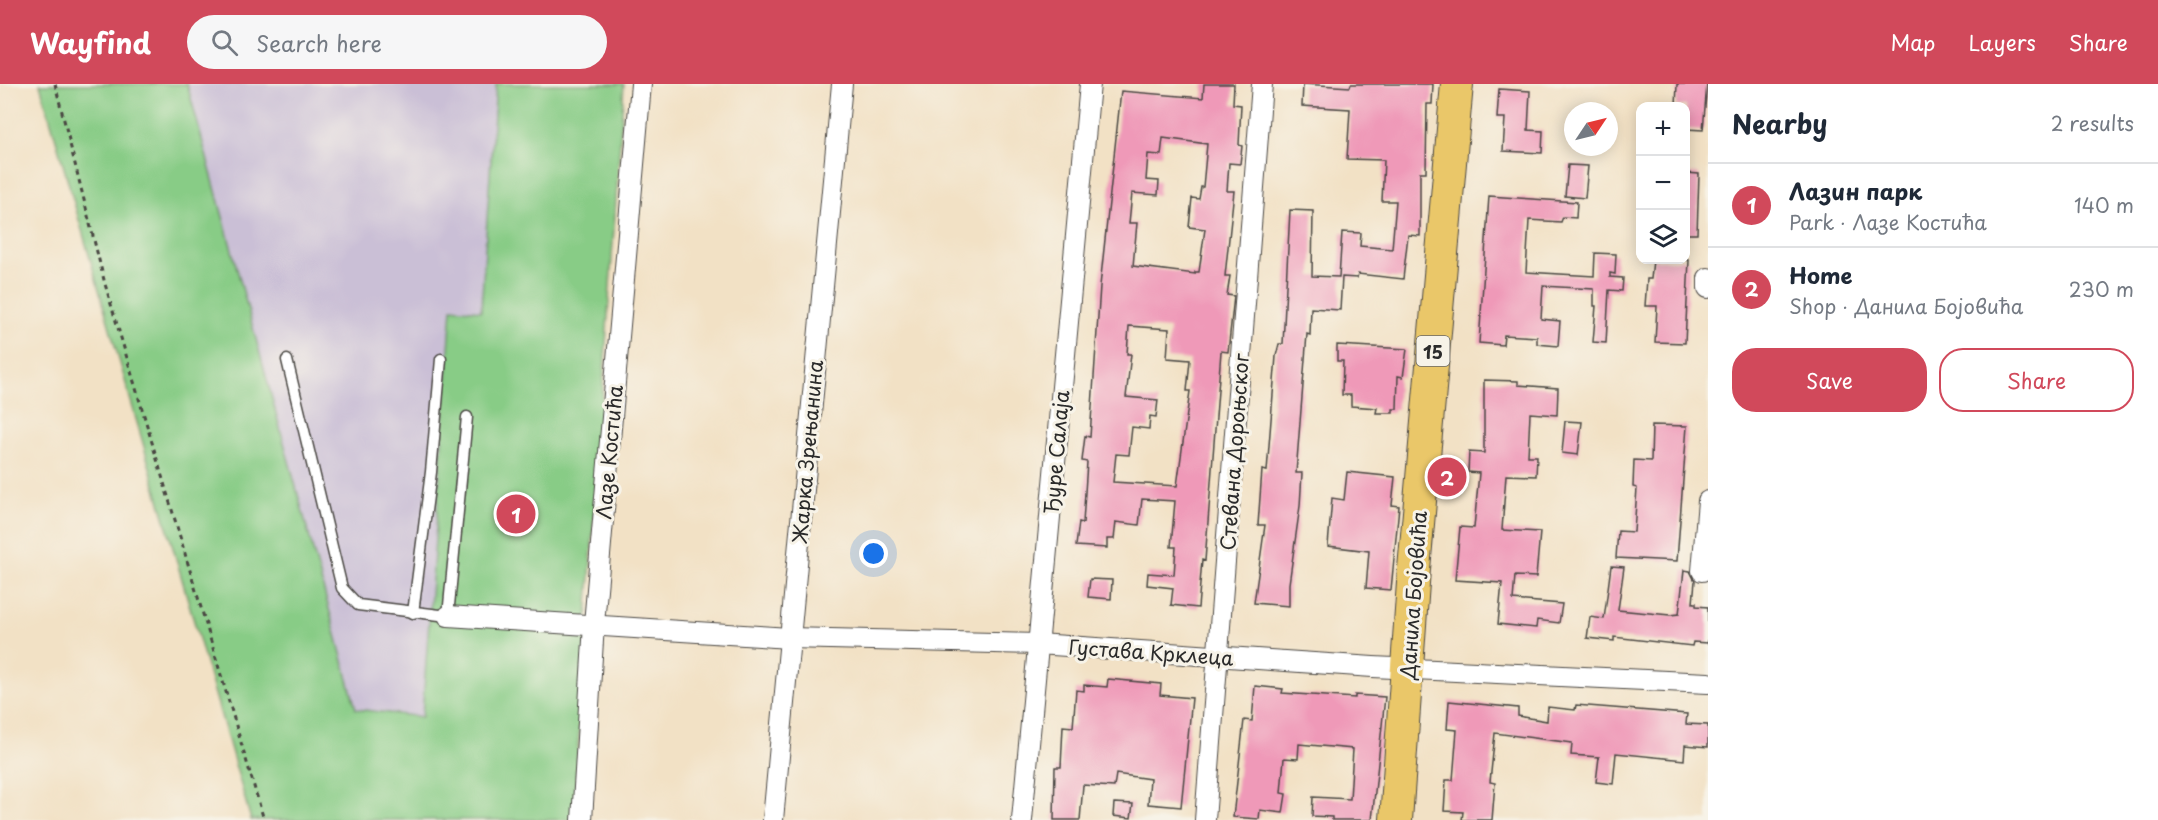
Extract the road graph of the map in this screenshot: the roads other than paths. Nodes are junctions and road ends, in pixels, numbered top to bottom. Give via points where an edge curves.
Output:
1 (641, 84) edge
2 (842, 84) edge
3 (1090, 84) edge
4 (1262, 84) edge
5 (1456, 84) edge
6 (1708, 278) edge
7 (1708, 288) edge
8 (441, 359) dead end
9 (286, 360) dead end
10 (467, 417) dead end
11 (1708, 501) edge
12 (1702, 572) dead end
13 (413, 613) junction
14 (448, 616) junction
15 (594, 624) junction
16 (789, 638) junction
17 (1038, 644) junction
18 (1218, 657) junction
19 (1407, 669) junction
20 (1708, 683) edge
21 (582, 820) edge
22 (773, 820) edge
23 (1022, 820) edge
24 (1205, 820) edge
25 (1396, 820) edge

1 - 15 street, Лазе Костића
2 - 16 street, Жарка Зрењанина
3 - 17 street, Ђуре Салаја
4 - 18 street, Стевана Дороњског
5 - 19 main road, Данила Бојовића / 15
6 - 7 street
8 - 13 lane
9 - 13 lane via 342,588 358,605
10 - 14 lane
11 - 12 street
13 - 14 lane
14 - 15 street, Густава Крклеца
15 - 16 street, Густава Крклеца
15 - 21 street, Лазе Костића
16 - 17 street, Густава Крклеца
16 - 22 street, Жарка Зрењанина
17 - 18 street, Густава Крклеца
17 - 23 street, Ђуре Салаја
18 - 19 street, Густава Крклеца
18 - 24 street, Стевана Дороњског
19 - 20 street, Густава Крклеца
19 - 25 main road, Данила Бојовића / 15

